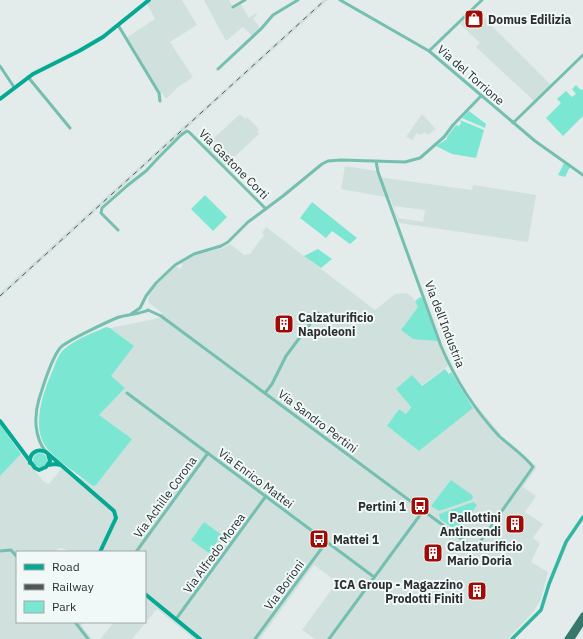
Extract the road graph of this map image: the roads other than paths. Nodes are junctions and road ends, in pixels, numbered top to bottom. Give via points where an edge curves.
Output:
1 (149, 0) edge
2 (245, 0) edge
3 (298, 0) edge
4 (340, 0) edge
5 (482, 0) edge
6 (232, 7) dead end
7 (118, 25) junction
8 (429, 51) junction
9 (583, 55) edge
10 (0, 66) edge
11 (218, 68) dead end
12 (28, 77) junction
13 (14, 88) junction
14 (481, 96) junction
15 (0, 99) edge
16 (160, 101) dead end
17 (513, 123) junction
18 (70, 128) dead end
19 (376, 161) junction
20 (583, 175) edge
21 (266, 209) junction
22 (118, 230) dead end
23 (144, 306) junction
24 (148, 310) junction
25 (143, 312) junction
26 (318, 313) dead end
27 (131, 314) junction
28 (127, 393) dead end
29 (265, 394) junction
30 (0, 421) edge
31 (39, 442) junction
32 (22, 452) junction
33 (34, 452) junction
34 (47, 453) junction
35 (208, 454) junction
36 (30, 463) junction
37 (61, 465) junction
38 (48, 466) junction
39 (266, 496) junction
40 (423, 511) junction
41 (327, 541) junction
42 (475, 549) joint
43 (0, 551) edge
44 (101, 551) edge
45 (137, 551) edge
46 (16, 556) edge
47 (374, 577) junction
48 (146, 595) edge
49 (583, 614) edge
50 (176, 620) junction
51 (582, 622) edge
52 (76, 623) edge
53 (88, 639) edge
54 (200, 639) edge
55 (255, 639) edge
56 (329, 639) edge
57 (567, 639) edge
58 (572, 639) edge

1 - 7 street
2 - 6 street
3 - 11 street via 273,15
4 - 8 street, Via del Torrione
5 - 8 street
7 - 12 street via 92,44
7 - 16 street via 159,93
8 - 14 street, Via del Torrione
9 - 17 street
10 - 13 street
12 - 13 street
12 - 18 street
13 - 15 street
14 - 17 street, Via del Torrione
14 - 19 street via 452,125 445,136 420,158 405,162
17 - 20 street, Via del Torrione
19 - 21 street via 334,160 322,164
19 - 42 street, Via dell'Industria via 451,368 482,416 501,438 533,467
21 - 22 street, Via Gastone Corti via 189,132 185,132 146,172 102,208 102,216
21 - 23 street via 228,242 194,254 175,265 156,283
23 - 24 street
23 - 25 street
23 - 27 street
24 - 25 street
24 - 29 street, Via Sandro Pertini via 161,316
25 - 27 street
26 - 29 street via 286,356
27 - 31 street via 105,323 60,348 46,379 36,411
28 - 35 street, Via Enrico Mattei
29 - 40 street, Via Sandro Pertini
30 - 32 street
31 - 33 street
31 - 34 street
32 - 33 street
32 - 36 street
33 - 34 street via 41,450
33 - 36 street
34 - 37 street
34 - 38 street via 50,459
35 - 39 street, Via Enrico Mattei
35 - 45 street, Via Achille Corona
36 - 38 street via 39,470
37 - 38 street
37 - 44 street via 114,511 116,518
39 - 41 street, Via Enrico Mattei
39 - 50 street, Via Alfredo Morea
40 - 42 street, Via Sandro Pertini
40 - 47 street
41 - 47 street, Via Enrico Mattei
41 - 55 street, Via Borioni
43 - 46 street via 11,550
47 - 56 street
48 - 50 street
49 - 51 highway
50 - 54 street
51 - 57 highway
51 - 58 highway
52 - 53 street

